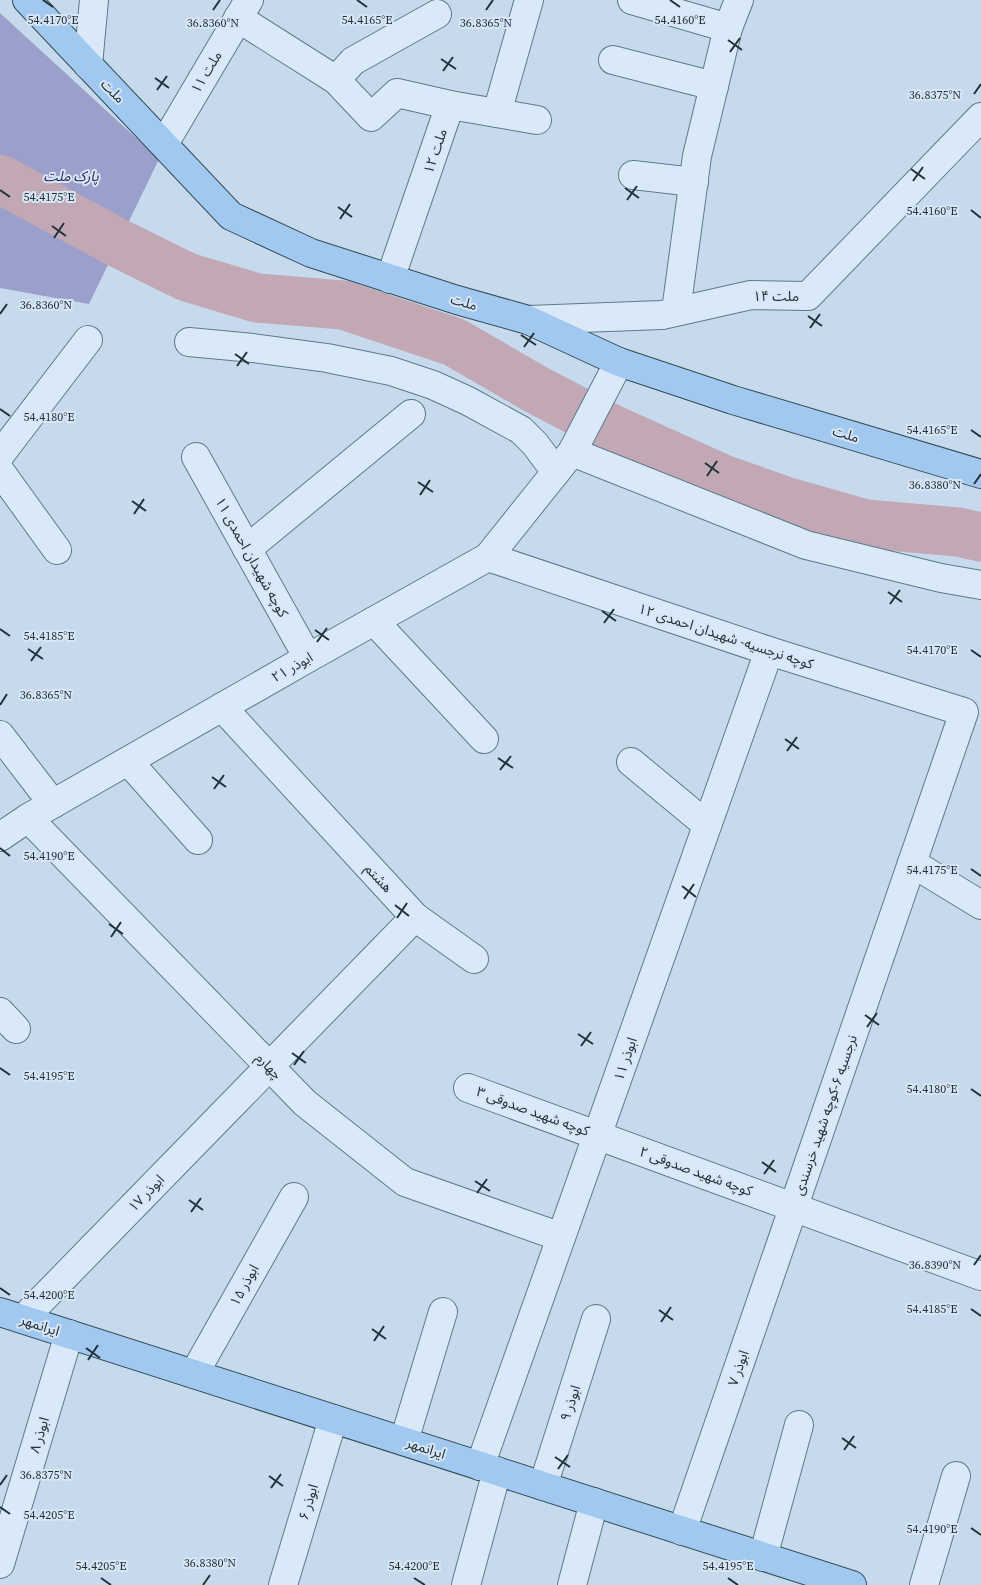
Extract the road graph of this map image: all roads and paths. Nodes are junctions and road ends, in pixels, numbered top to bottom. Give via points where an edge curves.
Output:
1 (26, 0) edge
2 (94, 0) edge
3 (529, 0) edge
4 (632, 0) edge
5 (739, 0) edge
6 (244, 9) edge
7 (438, 14) dead end
8 (728, 28) junction
9 (613, 60) dead end
10 (88, 65) junction
11 (336, 80) junction
12 (714, 86) junction
13 (450, 105) junction
14 (497, 113) junction
15 (981, 117) edge
16 (537, 120) dead end
17 (164, 144) junction
18 (634, 174) dead end
19 (694, 182) junction
20 (390, 279) junction
21 (676, 311) junction
22 (528, 320) junction
23 (88, 340) dead end
24 (189, 342) dead end
25 (620, 362) junction
26 (411, 414) dead end
27 (0, 455) edge
28 (569, 456) junction
29 (196, 457) dead end
30 (0, 471) edge
31 (981, 474) edge
32 (247, 549) junction
33 (57, 550) dead end
34 (488, 558) junction
35 (981, 585) edge
36 (374, 621) junction
37 (768, 651) junction
38 (308, 658) junction
39 (222, 707) junction
40 (964, 712) joint
41 (0, 735) edge
42 (484, 739) dead end
43 (128, 762) junction
44 (631, 762) dead end
45 (53, 804) junction
46 (28, 818) junction
47 (707, 824) junction
48 (0, 837) edge
49 (198, 840) dead end
50 (912, 864) junction
51 (981, 905) edge
52 (415, 917) junction
53 (474, 959) dead end
54 (270, 1066) junction
55 (468, 1088) dead end
56 (598, 1135) junction
57 (294, 1197) dead end
58 (794, 1206) junction
59 (561, 1238) junction
60 (981, 1276) edge
61 (443, 1312) dead end
62 (12, 1316) edge
63 (596, 1319) dead end
64 (69, 1334) junction
65 (194, 1374) junction
66 (333, 1419) junction
67 (800, 1425) dead end
68 (404, 1441) junction
69 (489, 1469) junction
70 (956, 1476) dead end
71 (543, 1486) junction
72 (594, 1502) junction
73 (682, 1530) junction
74 (763, 1557) junction
75 (0, 1564) edge
76 (283, 1585) edge
77 (466, 1585) edge
78 (572, 1585) edge
79 (852, 1585) edge
80 (924, 1585) edge

1 - 10 main road, ملت
2 - 10 street
3 - 14 street
4 - 8 street
5 - 8 street
6 - 11 street
6 - 17 street, ۱۱ ملت
7 - 11 street via 353,61
8 - 12 street
9 - 12 street
10 - 17 main road, ملت
11 - 13 street via 371,118 397,93
12 - 19 street
13 - 14 street
13 - 20 street, ۱۲ ملت
14 - 16 street
15 - 21 street, ۱۴ ملت via 808,296 751,295
17 - 20 main road, ملت via 231,216 311,253
18 - 19 street
19 - 21 street
20 - 22 main road, ملت
21 - 22 street, ۱۴ ملت via 662,315
22 - 25 main road, ملت
23 - 27 street
24 - 28 street via 327,358 391,371 468,401 521,430 535,444
25 - 28 street, ۲۱ ابوذر
25 - 31 main road, ملت via 733,400
26 - 32 street
28 - 34 street, ۲۱ ابوذر
28 - 35 street via 806,545
29 - 32 street, کوچه شهیدان احمدی ۱۱
30 - 33 street
32 - 38 street, کوچه شهیدان احمدی ۱۱
34 - 36 street, ۲۱ ابوذر
34 - 37 street, کوچه نرجسیه- شهیدان احمدی ۱۲
36 - 38 street, ۲۱ ابوذر
36 - 42 street
37 - 40 street, کوچه نرجسیه- شهیدان احمدی ۱۲
37 - 47 street, ابوذر ۱۱
38 - 39 street, ۲۱ ابوذر
39 - 43 street, ۲۱ ابوذر
39 - 52 street, هشتم
40 - 50 street, نرجسیه ۶-کوچه شهید خرسندی
41 - 45 street
43 - 45 street, ۲۱ ابوذر
43 - 49 street
44 - 47 street
45 - 46 street, ۲۱ ابوذر
46 - 48 street, ۲۱ ابوذر
46 - 54 street, چهارم
47 - 56 street, ابوذر ۱۱
50 - 51 street
50 - 58 street, نرجسیه ۶-کوچه شهید خرسندی
52 - 53 street, هشتم
52 - 54 street
54 - 59 street, چهارم via 305,1103 405,1182
54 - 62 street, ۱۷ ابوذر
55 - 56 street, کوچه شهید صدوقی ۳
56 - 58 street, کوچه شهید صدوقی ۲
56 - 59 street, ابوذر ۱۱
57 - 65 street, ۱۵ ابوذر
58 - 60 street, کوچه شهید صدوقی ۲
58 - 73 street, ۷ ابوذر
59 - 69 street, ابوذر ۱۱
61 - 68 street
62 - 64 main road, ایرانمهر
63 - 71 street, ۹ ابوذر
64 - 65 main road, ایرانمهر
64 - 75 street, ۸ ابوذر
65 - 66 main road, ایرانمهر
66 - 68 main road, ایرانمهر
66 - 76 street, ابوذر ۶
67 - 74 street
68 - 69 main road, ایرانمهر
69 - 71 main road, ایرانمهر
69 - 77 street, ابوذر ۱۱
70 - 80 street
71 - 72 main road, ایرانمهر
72 - 73 main road, ایرانمهر
72 - 78 street
73 - 74 main road, ایرانمهر
74 - 79 main road, ایرانمهر

